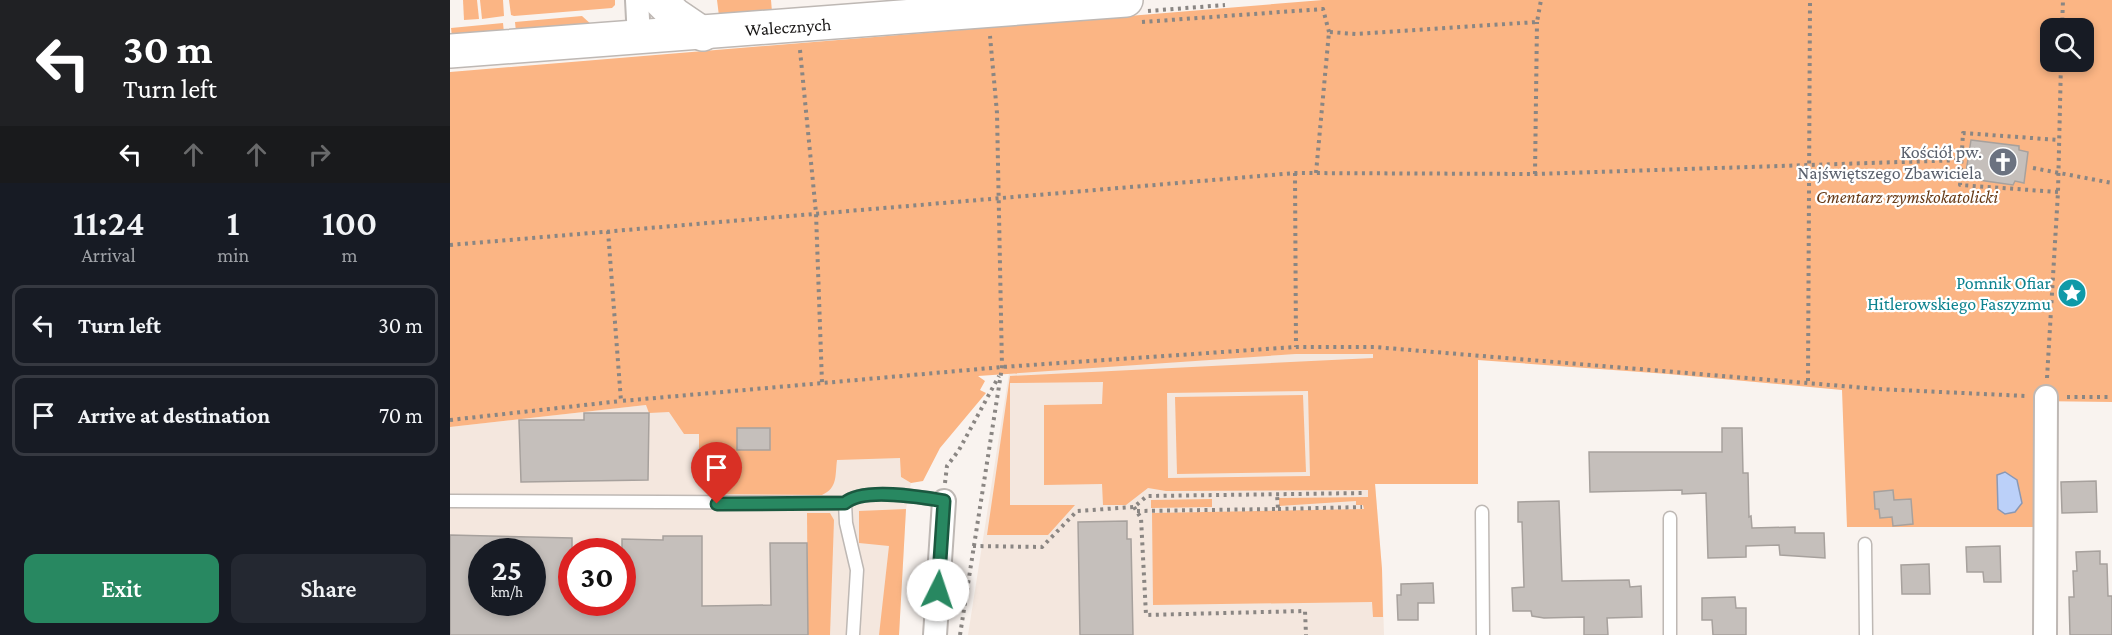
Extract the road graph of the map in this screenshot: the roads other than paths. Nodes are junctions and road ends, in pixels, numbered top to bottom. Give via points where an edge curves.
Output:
1 (638, 0) edge
2 (660, 0) edge
3 (1028, 4) edge
4 (1129, 12) edge
5 (703, 34) junction
6 (639, 38) junction
7 (450, 51) edge
8 (2046, 397) road end
9 (450, 501) edge
10 (944, 501) joint
11 (845, 503) junction
12 (1482, 512) dead end
13 (1670, 518) dead end
14 (1865, 544) dead end
15 (853, 635) edge
16 (935, 635) edge
17 (1484, 635) edge
18 (1670, 635) edge
19 (1866, 635) edge
20 (2045, 635) edge

1 - 6 street
2 - 5 street
3 - 4 street, Walecznych
3 - 5 street, Walecznych
5 - 6 street, Walecznych
6 - 7 street, Walecznych
8 - 20 street
9 - 11 lane
10 - 11 lane via 862,495 852,496
10 - 16 street
11 - 15 lane via 857,570
12 - 17 lane
13 - 18 lane
14 - 19 lane

